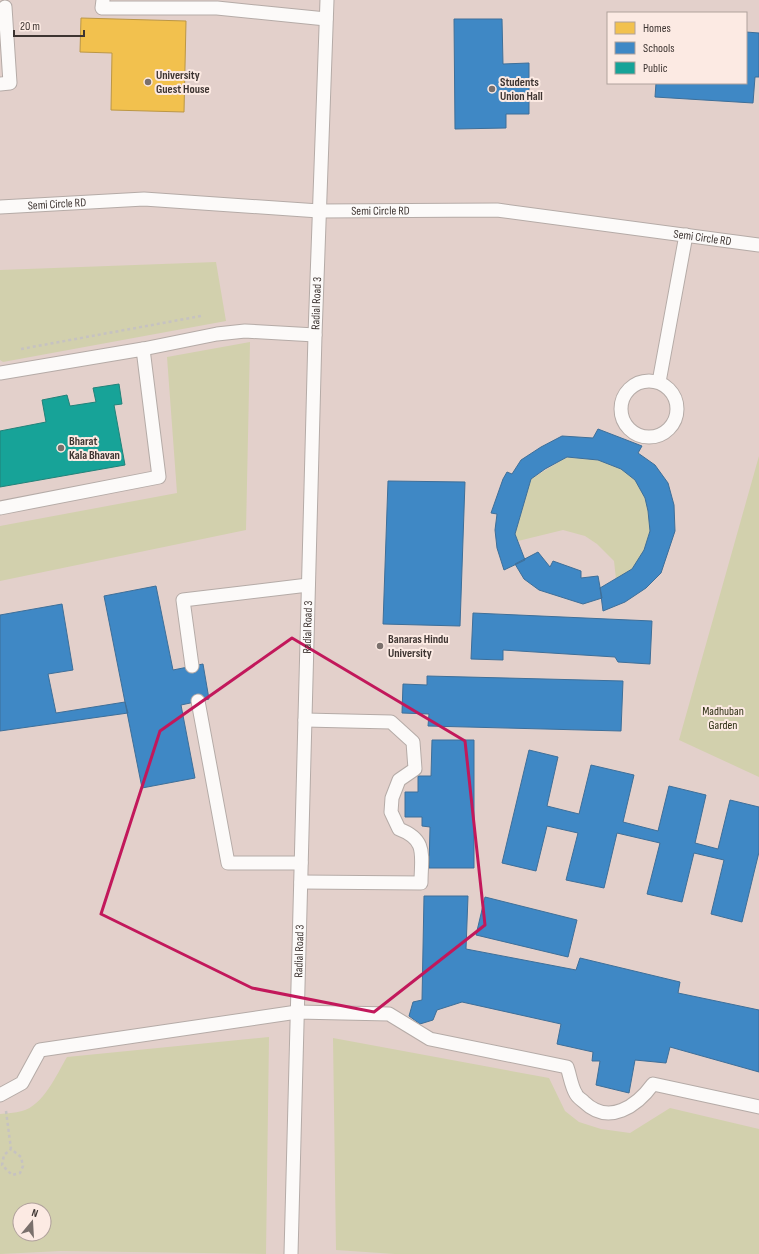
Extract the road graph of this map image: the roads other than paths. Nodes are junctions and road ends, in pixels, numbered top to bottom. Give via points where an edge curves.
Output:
1 (103, 0) edge
2 (326, 0) edge
3 (213, 4) edge
4 (5, 7) dead end
5 (326, 20) junction
6 (0, 84) edge
7 (0, 207) edge
8 (319, 211) junction
9 (686, 235) junction
10 (759, 246) edge
11 (315, 335) junction
12 (143, 349) junction
13 (0, 373) edge
14 (659, 382) junction
15 (0, 508) edge
16 (308, 585) junction
17 (192, 666) dead end
18 (198, 701) dead end
19 (305, 720) junction
20 (301, 863) junction
21 (301, 882) junction
22 (297, 1012) junction
23 (2, 1095) edge
24 (759, 1107) edge
25 (291, 1254) edge

1 - 3 lane via 102,8
2 - 5 lane, Radial Road 3
3 - 5 lane
4 - 6 lane via 10,83
5 - 8 lane, Radial Road 3
7 - 8 lane, Semi Circle RD via 144,199
8 - 9 lane, Semi Circle RD via 497,210
8 - 11 lane, Radial Road 3
9 - 10 lane, Semi Circle RD
9 - 14 lane
11 - 12 lane via 245,331
11 - 16 lane, Radial Road 3
12 - 13 lane
12 - 15 lane via 159,477
14 - 14 lane via 674,394 677,403 674,422 660,435 640,436 625,424 620,408 622,399 633,385 650,380
16 - 17 lane via 183,600
16 - 19 lane, Radial Road 3
18 - 20 lane via 228,863
19 - 20 lane, Radial Road 3
19 - 21 lane via 391,722 413,742 415,769 399,780 392,798 391,812 399,829 413,834 421,847 421,883
20 - 21 lane, Radial Road 3
21 - 22 lane, Radial Road 3
22 - 23 lane via 40,1050 22,1084
22 - 24 lane via 388,1014 430,1039 567,1067 576,1094 591,1109 607,1114 624,1111 643,1098 653,1084
22 - 25 lane, Radial Road 3

